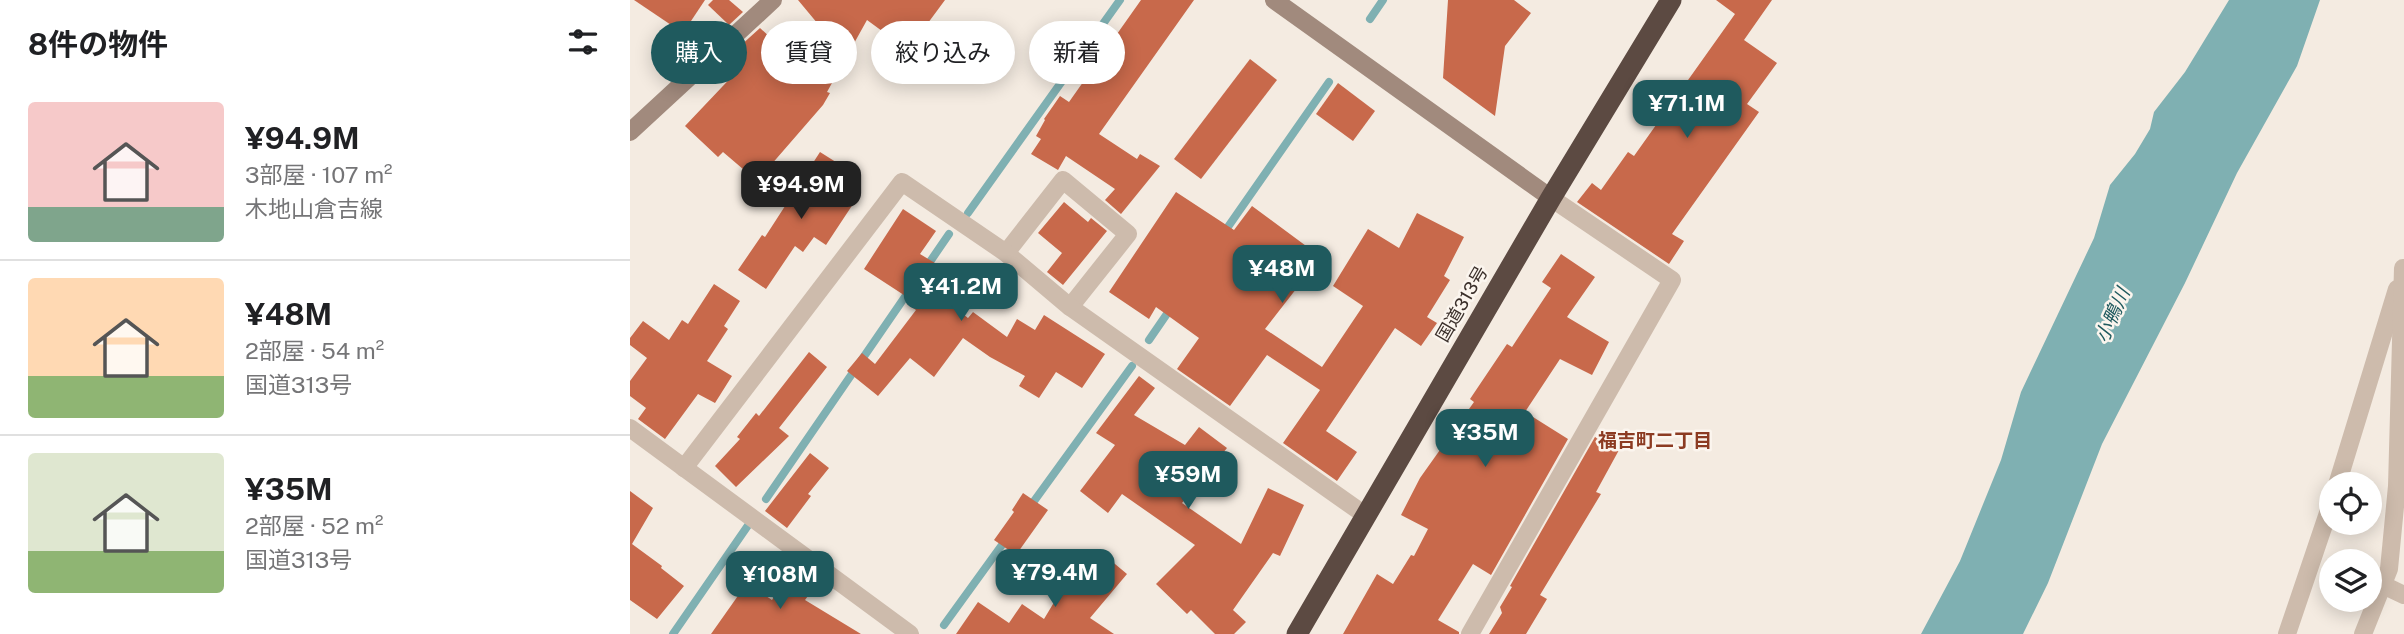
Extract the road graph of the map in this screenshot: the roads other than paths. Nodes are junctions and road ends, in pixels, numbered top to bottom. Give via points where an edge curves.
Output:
1 (773, 0) edge
2 (1274, 0) edge
3 (1671, 0) edge
4 (630, 132) edge
5 (1551, 198) junction
6 (1006, 253) junction
7 (2404, 267) edge
8 (1070, 307) junction
9 (630, 428) edge
10 (684, 468) junction
11 (2341, 472) edge
12 (2401, 487) edge
13 (1365, 515) junction
14 (2321, 535) edge
15 (2383, 585) junction
16 (2404, 595) edge
17 (910, 634) edge
18 (1297, 634) edge
19 (1470, 634) edge
20 (2287, 634) edge
21 (2363, 634) edge

1 - 4 street
2 - 5 street
3 - 5 highway, 国道313号
5 - 13 highway, 国道313号
5 - 19 street via 1672,280
6 - 8 street
6 - 8 street via 1063,180 1119,226 1128,234
6 - 10 street via 902,182
7 - 11 street
7 - 12 street
8 - 13 street
9 - 10 street
10 - 17 street
12 - 15 street
13 - 18 highway, 国道313号
14 - 20 street
15 - 16 street
15 - 21 street

